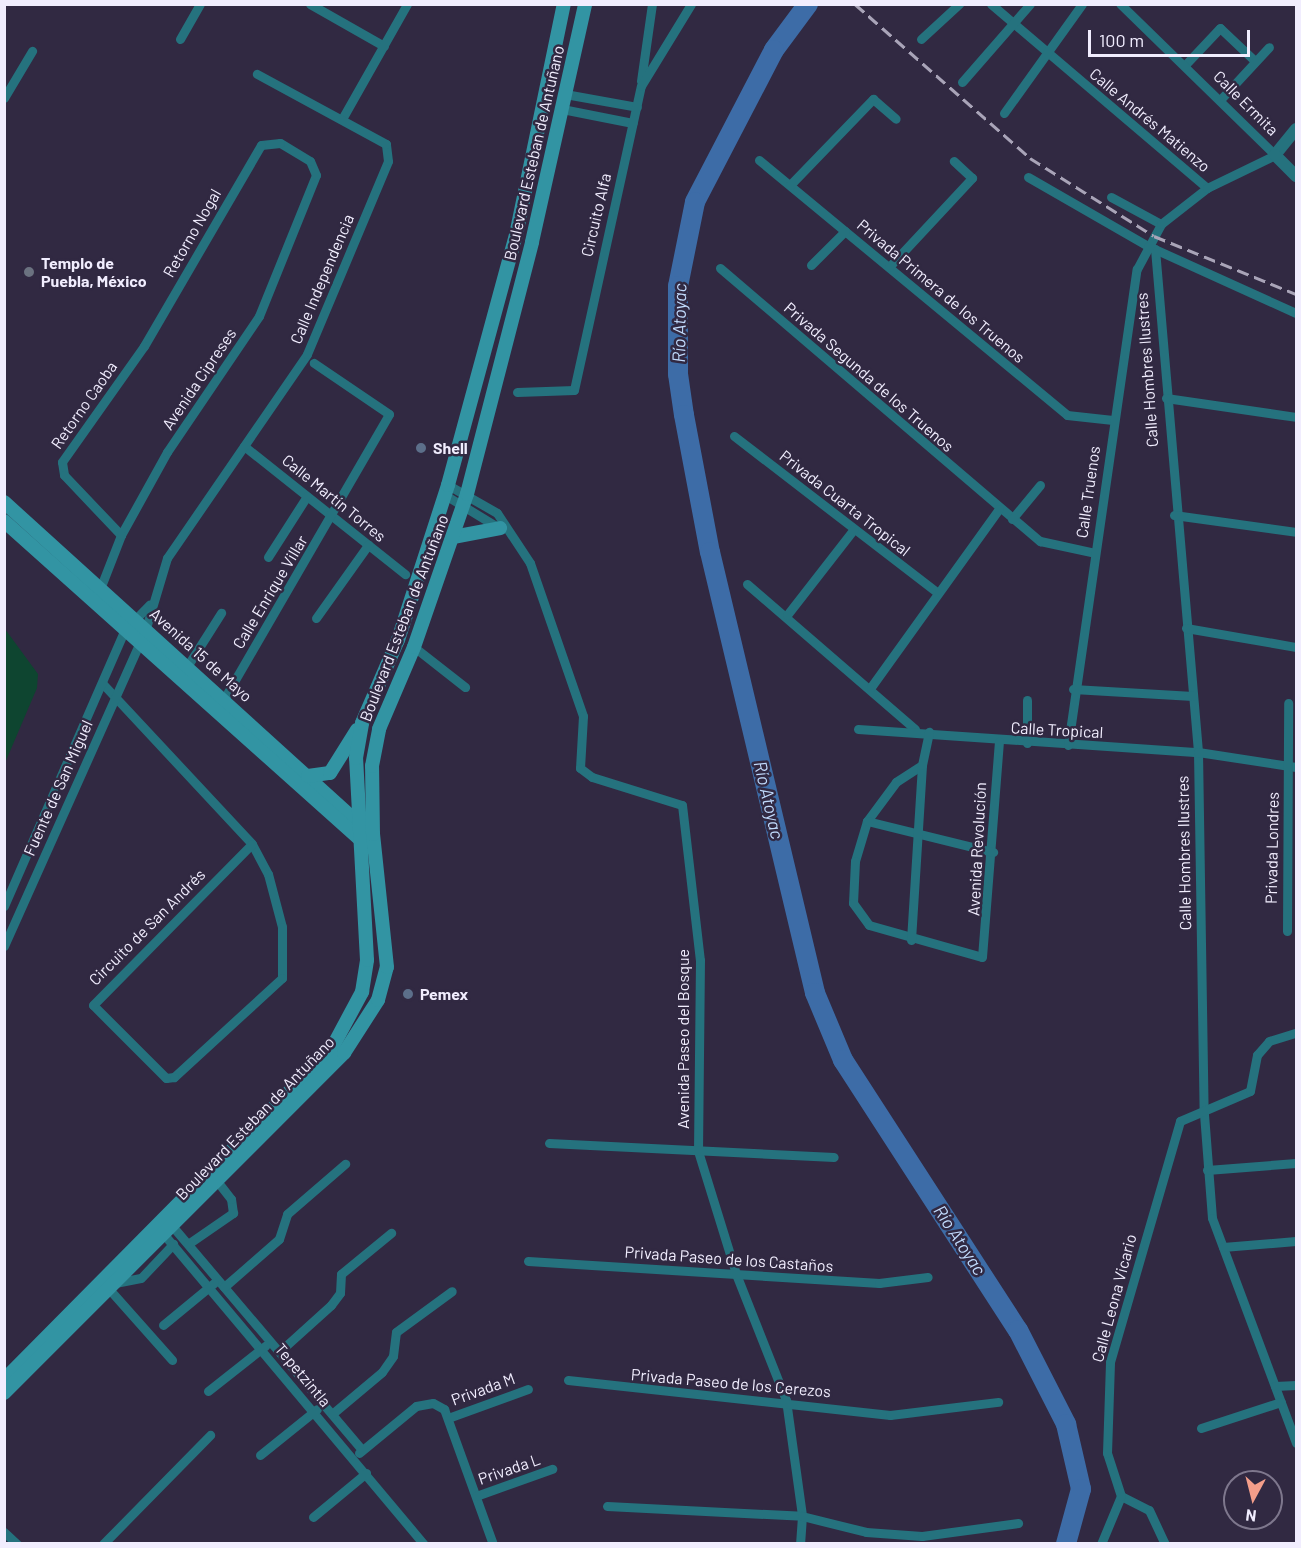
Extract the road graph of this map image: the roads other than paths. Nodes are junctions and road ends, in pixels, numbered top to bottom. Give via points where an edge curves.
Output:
1 (200, 4) edge
2 (310, 4) edge
3 (407, 4) edge
4 (564, 4) edge
5 (585, 4) edge
6 (652, 4) edge
7 (691, 4) edge
8 (959, 4) edge
9 (991, 4) edge
10 (1030, 4) edge
11 (1082, 4) edge
12 (1124, 6) edge
13 (1013, 24) junction
14 (180, 39) dead end
15 (921, 39) dead end
16 (384, 46) junction
17 (1269, 47) dead end
18 (32, 51) dead end
19 (1046, 52) junction
20 (1255, 61) junction
21 (1185, 65) junction
22 (257, 74) dead end
23 (962, 82) dead end
24 (641, 86) junction
25 (565, 94) junction
26 (4, 98) edge
27 (1220, 100) junction
28 (637, 107) junction
29 (562, 110) junction
30 (1004, 113) dead end
31 (342, 119) junction
32 (896, 119) dead end
33 (633, 123) junction
34 (1296, 129) edge
35 (271, 141) joint
36 (1275, 155) junction
37 (759, 160) dead end
38 (954, 160) dead end
39 (1296, 176) edge
40 (1028, 177) dead end
41 (790, 185) junction
42 (1207, 188) junction
43 (1112, 197) dead end
44 (1161, 224) junction
45 (845, 231) junction
46 (1152, 248) junction
47 (811, 265) dead end
48 (889, 267) junction
49 (720, 268) dead end
50 (1296, 313) edge
51 (144, 346) joint
52 (314, 363) dead end
53 (517, 392) dead end
54 (1166, 398) junction
55 (1296, 417) edge
56 (1113, 420) junction
57 (734, 436) dead end
58 (244, 446) junction
59 (1040, 485) dead end
60 (447, 490) junction
61 (307, 496) junction
62 (466, 499) junction
63 (4, 502) edge
64 (999, 509) junction
65 (1174, 515) junction
66 (333, 517) junction
67 (1012, 519) junction
68 (4, 521) edge
69 (854, 529) junction
70 (505, 532) junction
71 (1296, 532) edge
72 (121, 535) junction
73 (453, 537) junction
74 (368, 545) junction
75 (1095, 553) junction
76 (268, 557) dead end
77 (405, 574) dead end
78 (747, 584) dead end
79 (102, 589) junction
80 (938, 593) junction
81 (92, 601) junction
82 (150, 604) junction
83 (221, 613) dead end
84 (787, 615) junction
85 (134, 618) junction
86 (316, 618) dead end
87 (146, 628) junction
88 (1186, 628) junction
89 (124, 630) junction
90 (137, 642) junction
91 (414, 647) junction
92 (1296, 647) edge
93 (188, 665) junction
94 (102, 682) junction
95 (465, 687) dead end
96 (871, 687) junction
97 (1073, 689) junction
98 (1193, 696) junction
99 (225, 698) junction
100 (114, 699) junction
101 (1027, 700) dead end
102 (1288, 703) dead end
103 (215, 714) junction
104 (362, 723) junction
105 (858, 729) dead end
106 (915, 729) junction
107 (930, 732) junction
108 (999, 742) junction
109 (1028, 743) junction
110 (1068, 745) junction
111 (1198, 752) junction
112 (922, 765) junction
113 (1293, 767) edge
114 (308, 777) junction
115 (867, 821) junction
116 (357, 822) junction
117 (373, 834) junction
118 (920, 837) junction
119 (358, 839) junction
120 (252, 844) junction
121 (374, 850) junction
122 (993, 852) junction
123 (4, 906) edge
124 (1287, 931) dead end
125 (911, 940) junction
126 (4, 946) edge
127 (1296, 1034) edge
128 (1204, 1114) junction
129 (549, 1143) dead end
130 (698, 1151) junction
131 (834, 1157) dead end
132 (1296, 1162) edge
133 (345, 1164) dead end
134 (1207, 1170) junction
135 (217, 1180) junction
136 (166, 1229) junction
137 (391, 1233) dead end
138 (1296, 1241) edge
139 (188, 1244) junction
140 (1223, 1247) junction
141 (528, 1261) dead end
142 (736, 1274) junction
143 (928, 1277) dead end
144 (221, 1284) junction
145 (112, 1286) junction
146 (210, 1286) junction
147 (452, 1291) dead end
148 (163, 1325) dead end
149 (271, 1342) junction
150 (262, 1349) junction
151 (279, 1352) junction
152 (172, 1360) dead end
153 (4, 1380) edge
154 (568, 1380) dead end
155 (1296, 1385) edge
156 (1275, 1386) junction
157 (528, 1389) dead end
158 (208, 1391) dead end
159 (4, 1394) edge
160 (786, 1400) junction
161 (998, 1402) dead end
162 (1281, 1402) junction
163 (323, 1404) junction
164 (314, 1411) junction
165 (332, 1414) junction
166 (448, 1418) junction
167 (1201, 1428) dead end
168 (210, 1435) dead end
169 (1296, 1443) edge
170 (362, 1450) junction
171 (260, 1455) dead end
172 (353, 1458) junction
173 (552, 1469) dead end
174 (366, 1473) junction
175 (476, 1496) junction
176 (1121, 1496) junction
177 (608, 1506) dead end
178 (802, 1516) junction
179 (314, 1517) dead end
180 (1018, 1523) dead end
181 (4, 1532) edge
182 (420, 1542) edge
183 (16, 1544) edge
184 (103, 1544) edge
185 (493, 1544) edge
186 (800, 1544) edge
187 (1101, 1544) edge
188 (1165, 1544) edge

1 - 14 street
2 - 16 street
3 - 16 street
4 - 60 main road, Boulevard Esteban de Antuñano via 516,235
5 - 25 main road, Boulevard Esteban de Antuñano
6 - 24 street
7 - 24 street, Circuito Alfa
8 - 15 street
9 - 13 street, Calle Andrés Matienzo
10 - 13 street
11 - 19 street
12 - 21 street, Calle Ermita
13 - 19 street, Calle Andrés Matienzo
13 - 23 street
16 - 31 street
17 - 20 street
18 - 26 street
19 - 30 street
19 - 42 street, Calle Andrés Matienzo
20 - 21 street via 1221,28
20 - 27 street
21 - 27 street, Calle Ermita
22 - 31 street
24 - 28 street, Circuito Alfa
25 - 28 street
25 - 29 main road, Boulevard Esteban de Antuñano
27 - 36 street, Calle Ermita
28 - 33 street, Circuito Alfa
29 - 33 street
29 - 62 main road, Boulevard Esteban de Antuñano
31 - 58 street, Calle Independencia via 386,144 388,160 307,354
32 - 41 street via 873,99
33 - 53 street, Circuito Alfa via 574,390
34 - 36 street
35 - 51 street, Retorno Nogal via 261,145
35 - 72 street, Avenida Cipreses via 316,167 259,316 167,452
36 - 39 street, Calle Ermita
36 - 42 street
37 - 41 street, Privada Primera de los Truenos
38 - 48 street via 972,178
40 - 46 street
41 - 45 street, Privada Primera de los Truenos
42 - 44 street
43 - 44 street
44 - 46 street
45 - 47 street
45 - 48 street, Privada Primera de los Truenos
46 - 50 street
46 - 54 street, Calle Hombres Ilustres
46 - 56 street, Calle Truenos via 1137,269
48 - 56 street, Privada Primera de los Truenos via 1067,415
49 - 64 street, Privada Segunda de los Truenos
51 - 72 street, Retorno Caoba via 62,462 64,475
52 - 66 street, Calle Enrique Villar via 389,414
54 - 55 street
54 - 65 street, Calle Hombres Ilustres
56 - 75 street, Calle Truenos
57 - 69 street, Privada Cuarta Tropical
58 - 61 street, Calle Martín Torres
58 - 82 street, Calle Independencia via 167,558
59 - 67 street
60 - 62 street, Avenida Paseo del Bosque
60 - 104 main road, Boulevard Esteban de Antuñano via 398,640
61 - 66 street, Calle Martín Torres
61 - 76 street
62 - 70 street, Avenida Paseo del Bosque
62 - 73 main road, Boulevard Esteban de Antuñano
63 - 79 main road, Avenida 15 de Mayo
64 - 67 street, Privada Segunda de los Truenos
64 - 80 street
65 - 71 street
65 - 88 street, Calle Hombres Ilustres
66 - 74 street, Calle Martín Torres
66 - 99 street, Calle Enrique Villar
67 - 75 street, Privada Segunda de los Truenos via 1040,541
68 - 81 main road, Avenida 15 de Mayo
69 - 80 street, Privada Cuarta Tropical
69 - 84 street
70 - 73 main road
70 - 130 street, Avenida Paseo del Bosque via 530,563 577,695 583,716 580,768 592,777 682,805 700,960
72 - 79 street, Avenida Cipreses
73 - 91 main road, Boulevard Esteban de Antuñano
74 - 77 street, Calle Martín Torres
74 - 86 street
75 - 97 street, Calle Truenos
78 - 84 street
79 - 81 street, Avenida Cipreses
79 - 85 main road, Avenida 15 de Mayo
80 - 96 street
81 - 89 main road, Avenida 15 de Mayo
82 - 85 street, Calle Independencia
82 - 87 street, Calle Independencia
83 - 93 street
84 - 96 street
85 - 87 main road, Avenida 15 de Mayo
85 - 89 street, Calle Independencia
87 - 90 street, Calle Independencia
87 - 93 main road, Avenida 15 de Mayo
88 - 92 street
88 - 98 street, Calle Hombres Ilustres
89 - 90 main road, Avenida 15 de Mayo
89 - 94 street, Fuente de San Miguel
90 - 100 street, Fuente de San Miguel
90 - 103 main road, Avenida 15 de Mayo
91 - 95 street
91 - 117 main road, Boulevard Esteban de Antuñano via 379,729 372,766
93 - 99 main road, Avenida 15 de Mayo
94 - 100 street, Circuito de San Andrés
94 - 123 street, Fuente de San Miguel
96 - 106 street
97 - 98 street
97 - 110 street, Calle Truenos
98 - 111 street, Calle Hombres Ilustres
99 - 103 street, Calle Enrique Villar
99 - 114 main road, Avenida 15 de Mayo
100 - 120 street, Circuito de San Andrés
100 - 126 street, Fuente de San Miguel
101 - 109 street
102 - 113 street, Privada Londres
103 - 119 main road, Avenida 15 de Mayo
104 - 114 main road via 330,772
104 - 116 main road, Boulevard Esteban de Antuñano
105 - 106 street, Calle Tropical
106 - 107 street, Calle Tropical
107 - 108 street, Calle Tropical
107 - 112 street
108 - 109 street, Calle Tropical
108 - 122 street, Avenida Revolución
109 - 110 street, Calle Tropical
110 - 111 street, Calle Tropical
111 - 113 street, Calle Tropical
111 - 128 street, Calle Hombres Ilustres
112 - 115 street via 896,782
112 - 118 street
113 - 124 street, Privada Londres
114 - 116 main road, Avenida 15 de Mayo
115 - 118 street
115 - 125 street via 855,861 857,915 868,925
116 - 117 main road, Avenida 15 de Mayo
116 - 119 main road, Boulevard Esteban de Antuñano
117 - 121 main road, Boulevard Esteban de Antuñano
118 - 122 street
118 - 125 street
119 - 121 main road, Avenida 15 de Mayo
119 - 136 main road, Boulevard Esteban de Antuñano via 366,960 354,1011 332,1048
120 - 120 street, Circuito de San Andrés via 93,1005 166,1078 174,1077 282,978 282,927 268,874
121 - 135 main road, Boulevard Esteban de Antuñano via 385,911 387,967 378,1000 344,1053
122 - 125 street, Avenida Revolución via 982,957
127 - 128 street via 1269,1041 1257,1055 1250,1091
128 - 134 street, Calle Hombres Ilustres
128 - 176 street, Calle Leona Vicario via 1180,1121 1110,1362 1107,1453
129 - 130 street
130 - 131 street
130 - 142 street, Avenida Paseo del Bosque
132 - 134 street
133 - 144 street via 286,1214 279,1239
134 - 140 street, Calle Hombres Ilustres via 1212,1218
135 - 136 main road, Boulevard Esteban de Antuñano
135 - 139 street via 231,1199 233,1213
136 - 139 street, Tepetzintla
136 - 145 main road, Boulevard Esteban de Antuñano
136 - 146 street, Tepetzintla
136 - 153 main road, Boulevard Esteban de Antuñano
137 - 151 street via 341,1274 340,1293 331,1305
138 - 140 street
139 - 144 street, Tepetzintla
140 - 156 street, Calle Hombres Ilustres
141 - 142 street, Privada Paseo de los Castaños
142 - 143 street, Privada Paseo de los Castaños via 879,1283
142 - 160 street, Avenida Paseo del Bosque
144 - 146 street
144 - 149 street, Tepetzintla
145 - 152 street
145 - 159 main road, Boulevard Esteban de Antuñano
146 - 148 street
146 - 150 street, Tepetzintla
147 - 165 street via 396,1332 393,1356 382,1372
149 - 150 street
149 - 151 street, Tepetzintla
150 - 158 street
150 - 164 street, Tepetzintla
151 - 163 street, Tepetzintla
154 - 160 street, Privada Paseo de los Cerezos via 687,1396
155 - 156 street
156 - 162 street, Calle Hombres Ilustres
157 - 166 street, Privada M
160 - 161 street, Privada Paseo de los Cerezos via 912,1416
160 - 178 street, Avenida Paseo del Bosque
162 - 167 street
162 - 169 street, Calle Hombres Ilustres
163 - 164 street
163 - 165 street, Tepetzintla
164 - 171 street
164 - 172 street, Tepetzintla
165 - 170 street, Tepetzintla
166 - 170 street via 438,1406 423,1403
166 - 175 street
168 - 184 street
170 - 172 street
172 - 174 street, Tepetzintla
173 - 175 street, Privada L
174 - 179 street
174 - 182 street, Tepetzintla
175 - 185 street
176 - 187 street
176 - 188 street via 1149,1509
177 - 178 street
178 - 180 street via 866,1532 921,1536
178 - 186 street, Avenida Paseo del Bosque
181 - 183 street

